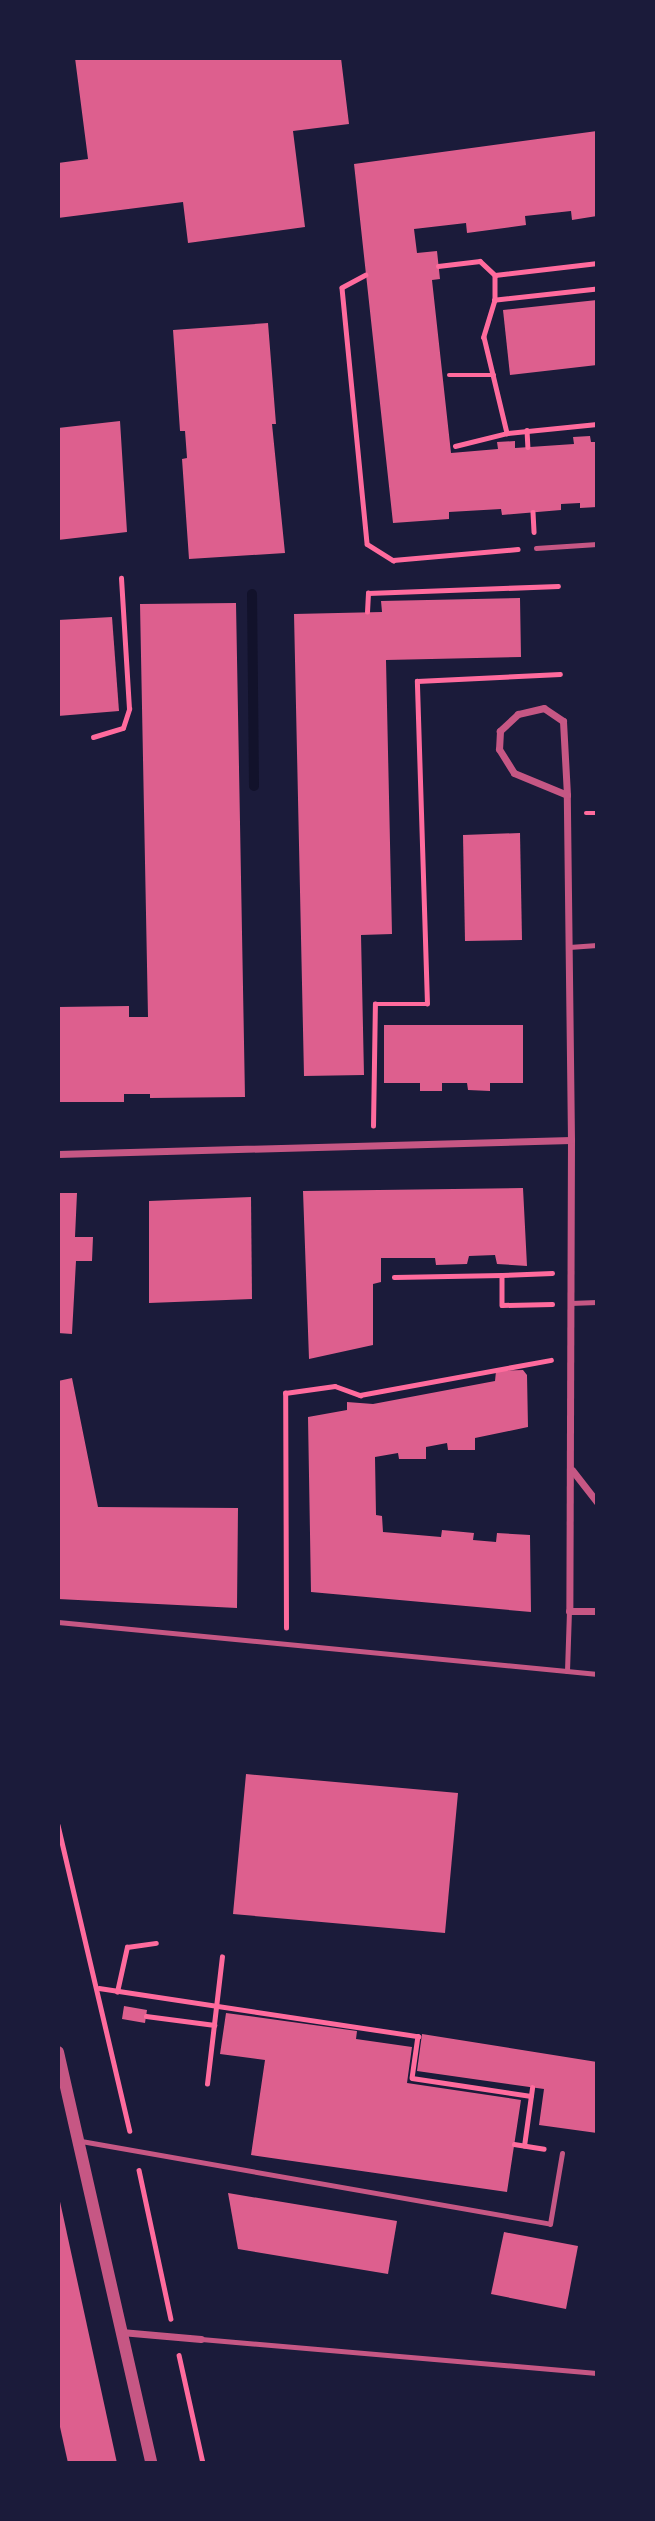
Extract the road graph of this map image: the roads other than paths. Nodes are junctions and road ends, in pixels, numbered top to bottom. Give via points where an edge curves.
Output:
1 (597, 544) edge
2 (536, 548) road end
3 (567, 794) junction
4 (597, 945) edge
5 (569, 947) junction
6 (571, 1140) junction
7 (58, 1154) edge
8 (597, 1302) edge
9 (570, 1303) junction
10 (572, 1470) junction
11 (597, 1502) edge
12 (569, 1611) junction
13 (597, 1611) edge
14 (58, 1622) edge
15 (568, 1671) junction
16 (597, 1674) edge
17 (58, 2052) edge
18 (78, 2140) junction
19 (562, 2153) road end
20 (121, 2332) junction
21 (201, 2339) joint
22 (597, 2373) edge
23 (151, 2463) edge

1 - 2 lane
3 - 3 street via 563,721 544,708 518,714 500,731 499,749 514,773
3 - 5 street
4 - 5 lane
5 - 6 street
6 - 7 street
6 - 9 street
8 - 9 lane
9 - 10 street
10 - 11 street
10 - 12 street
12 - 13 street
12 - 15 lane
14 - 15 lane
15 - 16 lane
17 - 18 street
18 - 19 lane via 550,2224
18 - 20 street
20 - 21 street
20 - 23 street
21 - 22 lane

